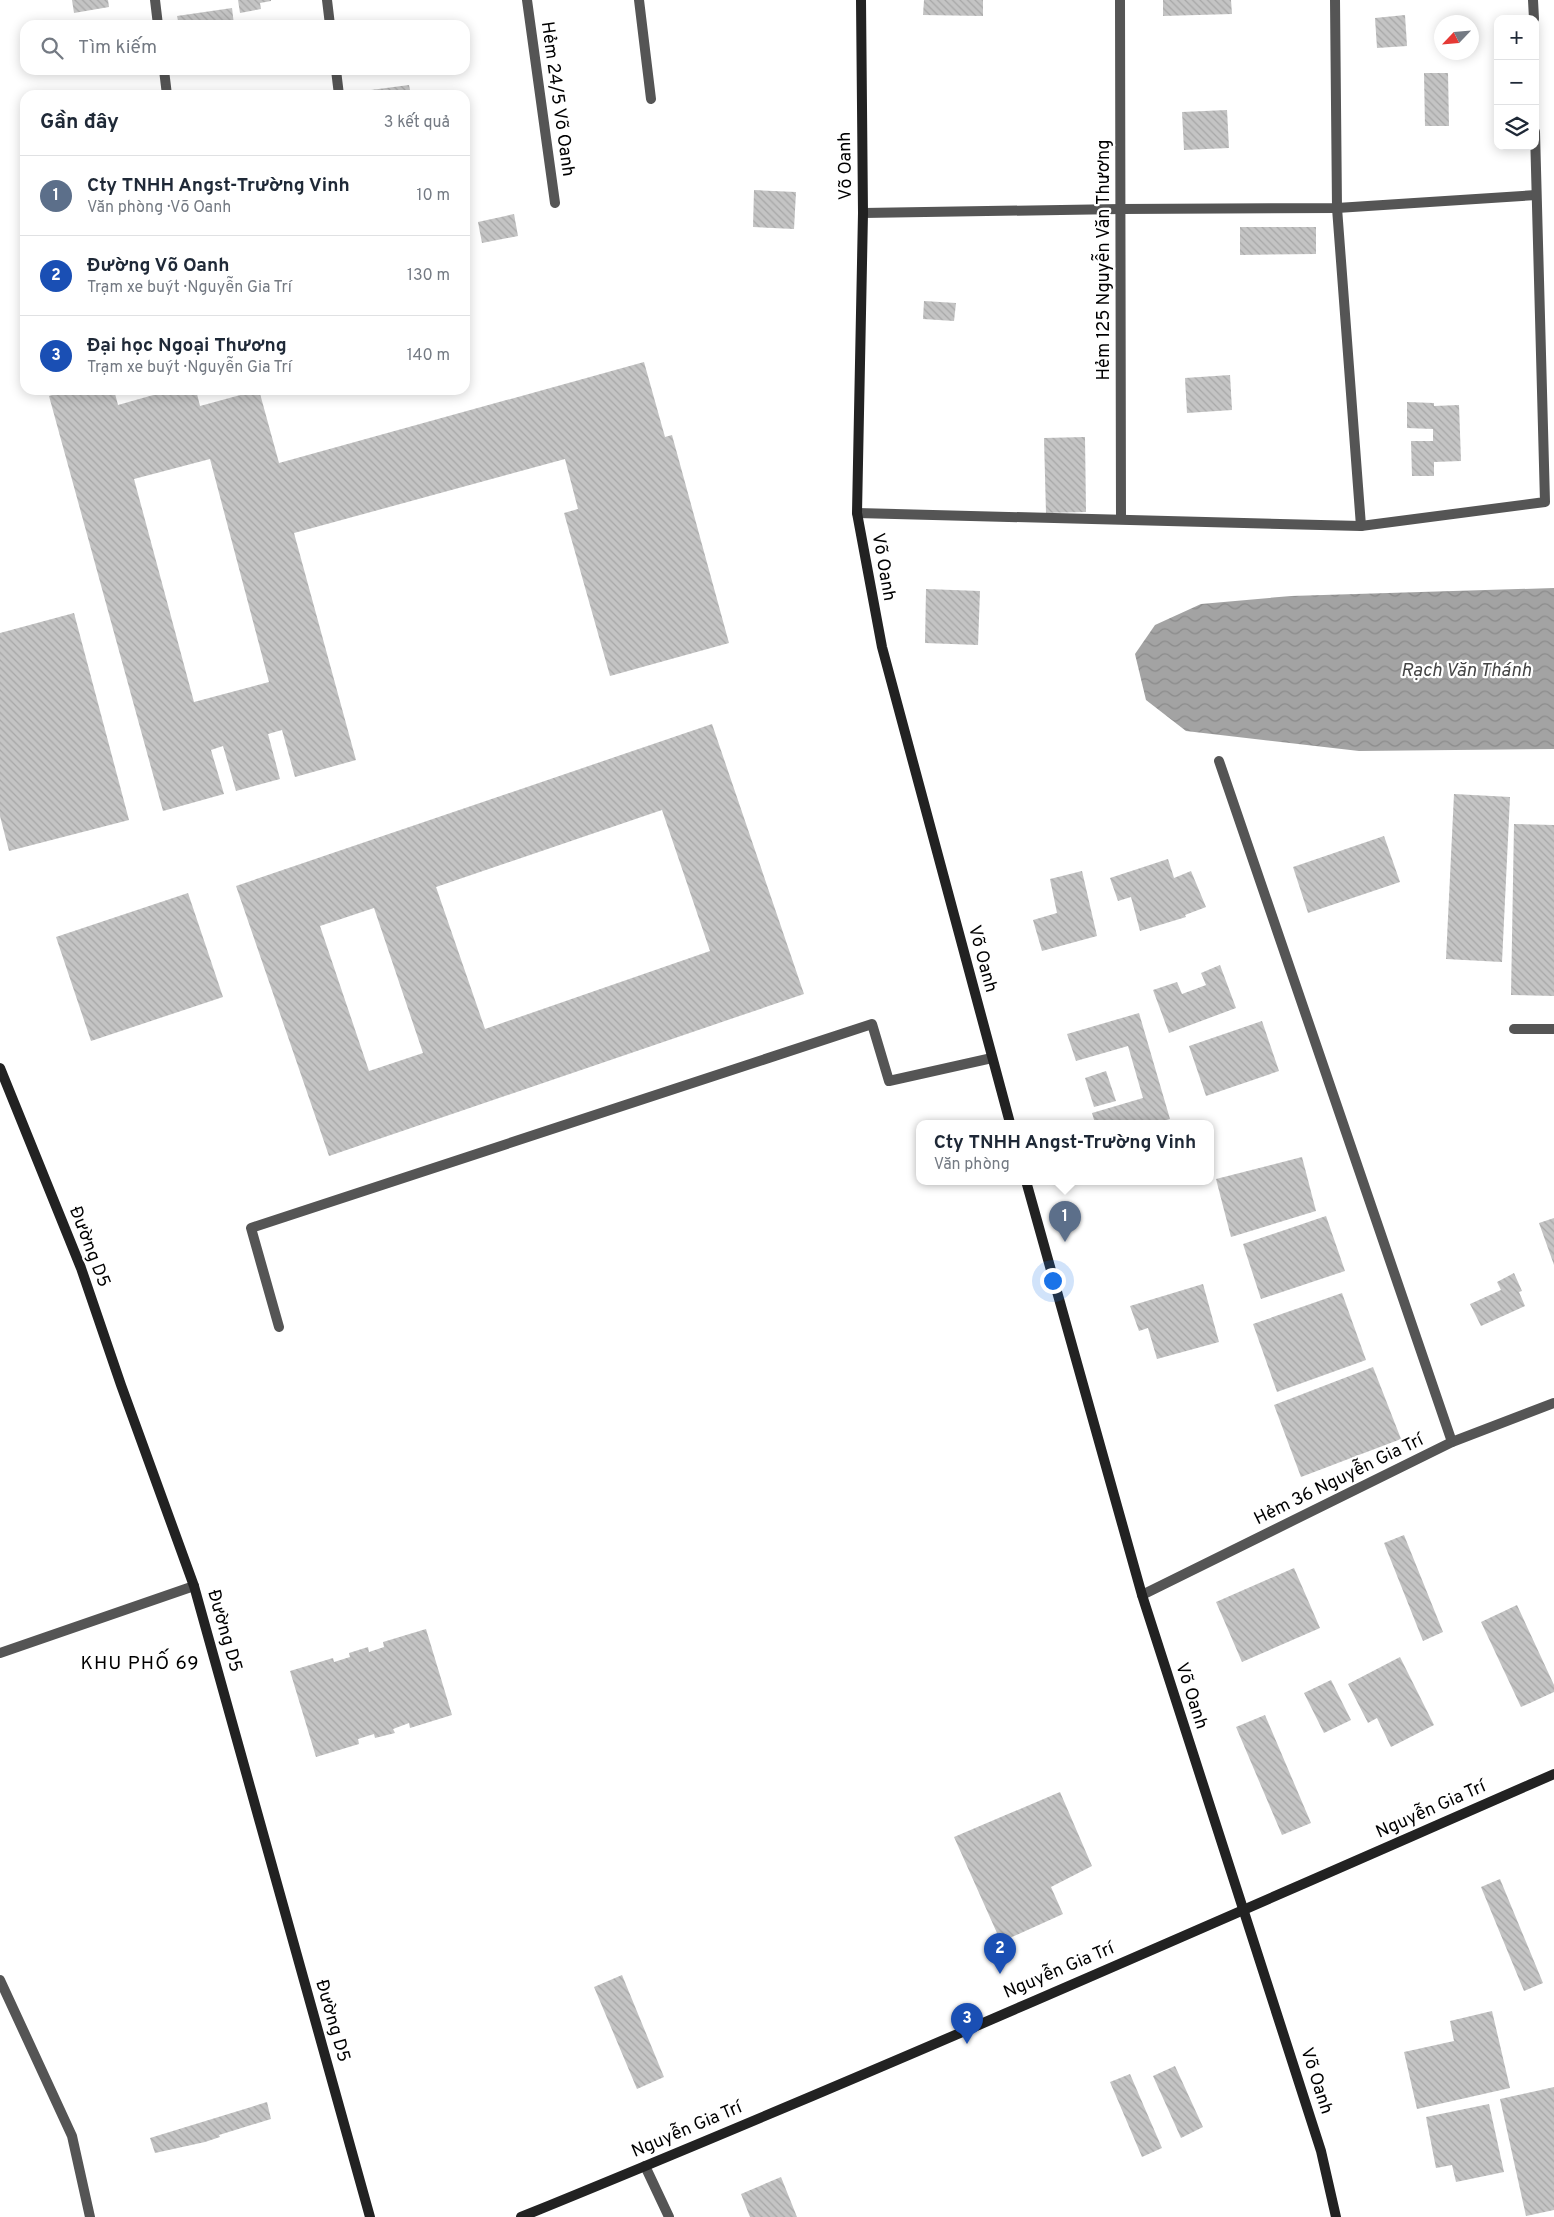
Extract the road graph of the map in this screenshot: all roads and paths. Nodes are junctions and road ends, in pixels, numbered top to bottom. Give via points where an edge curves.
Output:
1 (155, 0) edge
2 (327, 0) edge
3 (527, 0) edge
4 (639, 0) edge
5 (861, 0) edge
6 (1120, 0) edge
7 (1335, 0) edge
8 (1534, 0) edge
9 (1534, 15) edge
10 (157, 20) edge
11 (329, 20) edge
12 (165, 75) edge
13 (337, 75) edge
14 (166, 90) edge
15 (338, 90) edge
16 (651, 99) dead end
17 (1535, 150) edge
18 (1536, 195) junction
19 (555, 203) dead end
20 (1337, 208) junction
21 (1120, 209) junction
22 (863, 213) junction
23 (1549, 502) edge
24 (857, 513) junction
25 (1121, 519) junction
26 (1361, 526) junction
27 (1219, 761) dead end
28 (1514, 1029) dead end
29 (1554, 1029) edge
30 (992, 1058) junction
31 (0, 1070) edge
32 (1009, 1120) edge
33 (1027, 1185) edge
34 (279, 1327) dead end
35 (1554, 1403) edge
36 (1452, 1442) junction
37 (194, 1586) junction
38 (1142, 1595) junction
39 (0, 1653) edge
40 (1554, 1774) edge
41 (1244, 1909) junction
42 (0, 1980) edge
43 (645, 2166) junction
44 (90, 2217) edge
45 (370, 2217) edge
46 (521, 2217) edge
47 (669, 2217) edge
48 (1336, 2217) edge

1 - 10 street
2 - 11 street
3 - 19 street, Hẻm 24/5 Võ Oanh
4 - 16 street
5 - 22 street, Võ Oanh
6 - 21 street, Hẻm 125 Nguyễn Văn Thương
7 - 20 street
8 - 9 street
12 - 14 street
13 - 15 street
17 - 18 street
18 - 20 street
18 - 23 street
20 - 21 street
20 - 26 street
21 - 22 street
21 - 25 street, Hẻm 125 Nguyễn Văn Thương
22 - 24 street, Võ Oanh
23 - 26 street
24 - 25 street
24 - 30 street, Võ Oanh via 882,647
25 - 26 street
27 - 36 street
28 - 29 street
30 - 32 street, Võ Oanh
30 - 34 street via 889,1082 872,1024 251,1228
31 - 37 street, Đường D5 via 82,1268
33 - 38 street, Võ Oanh
35 - 36 street, Hẻm 36 Nguyễn Gia Trí
36 - 38 street, Hẻm 36 Nguyễn Gia Trí
37 - 39 street
37 - 45 street, Đường D5
38 - 41 street, Võ Oanh
40 - 41 street, Nguyễn Gia Trí
41 - 43 street, Nguyễn Gia Trí
41 - 48 street, Võ Oanh via 1321,2151
42 - 44 street via 72,2136
43 - 46 street, Nguyễn Gia Trí
43 - 47 street

